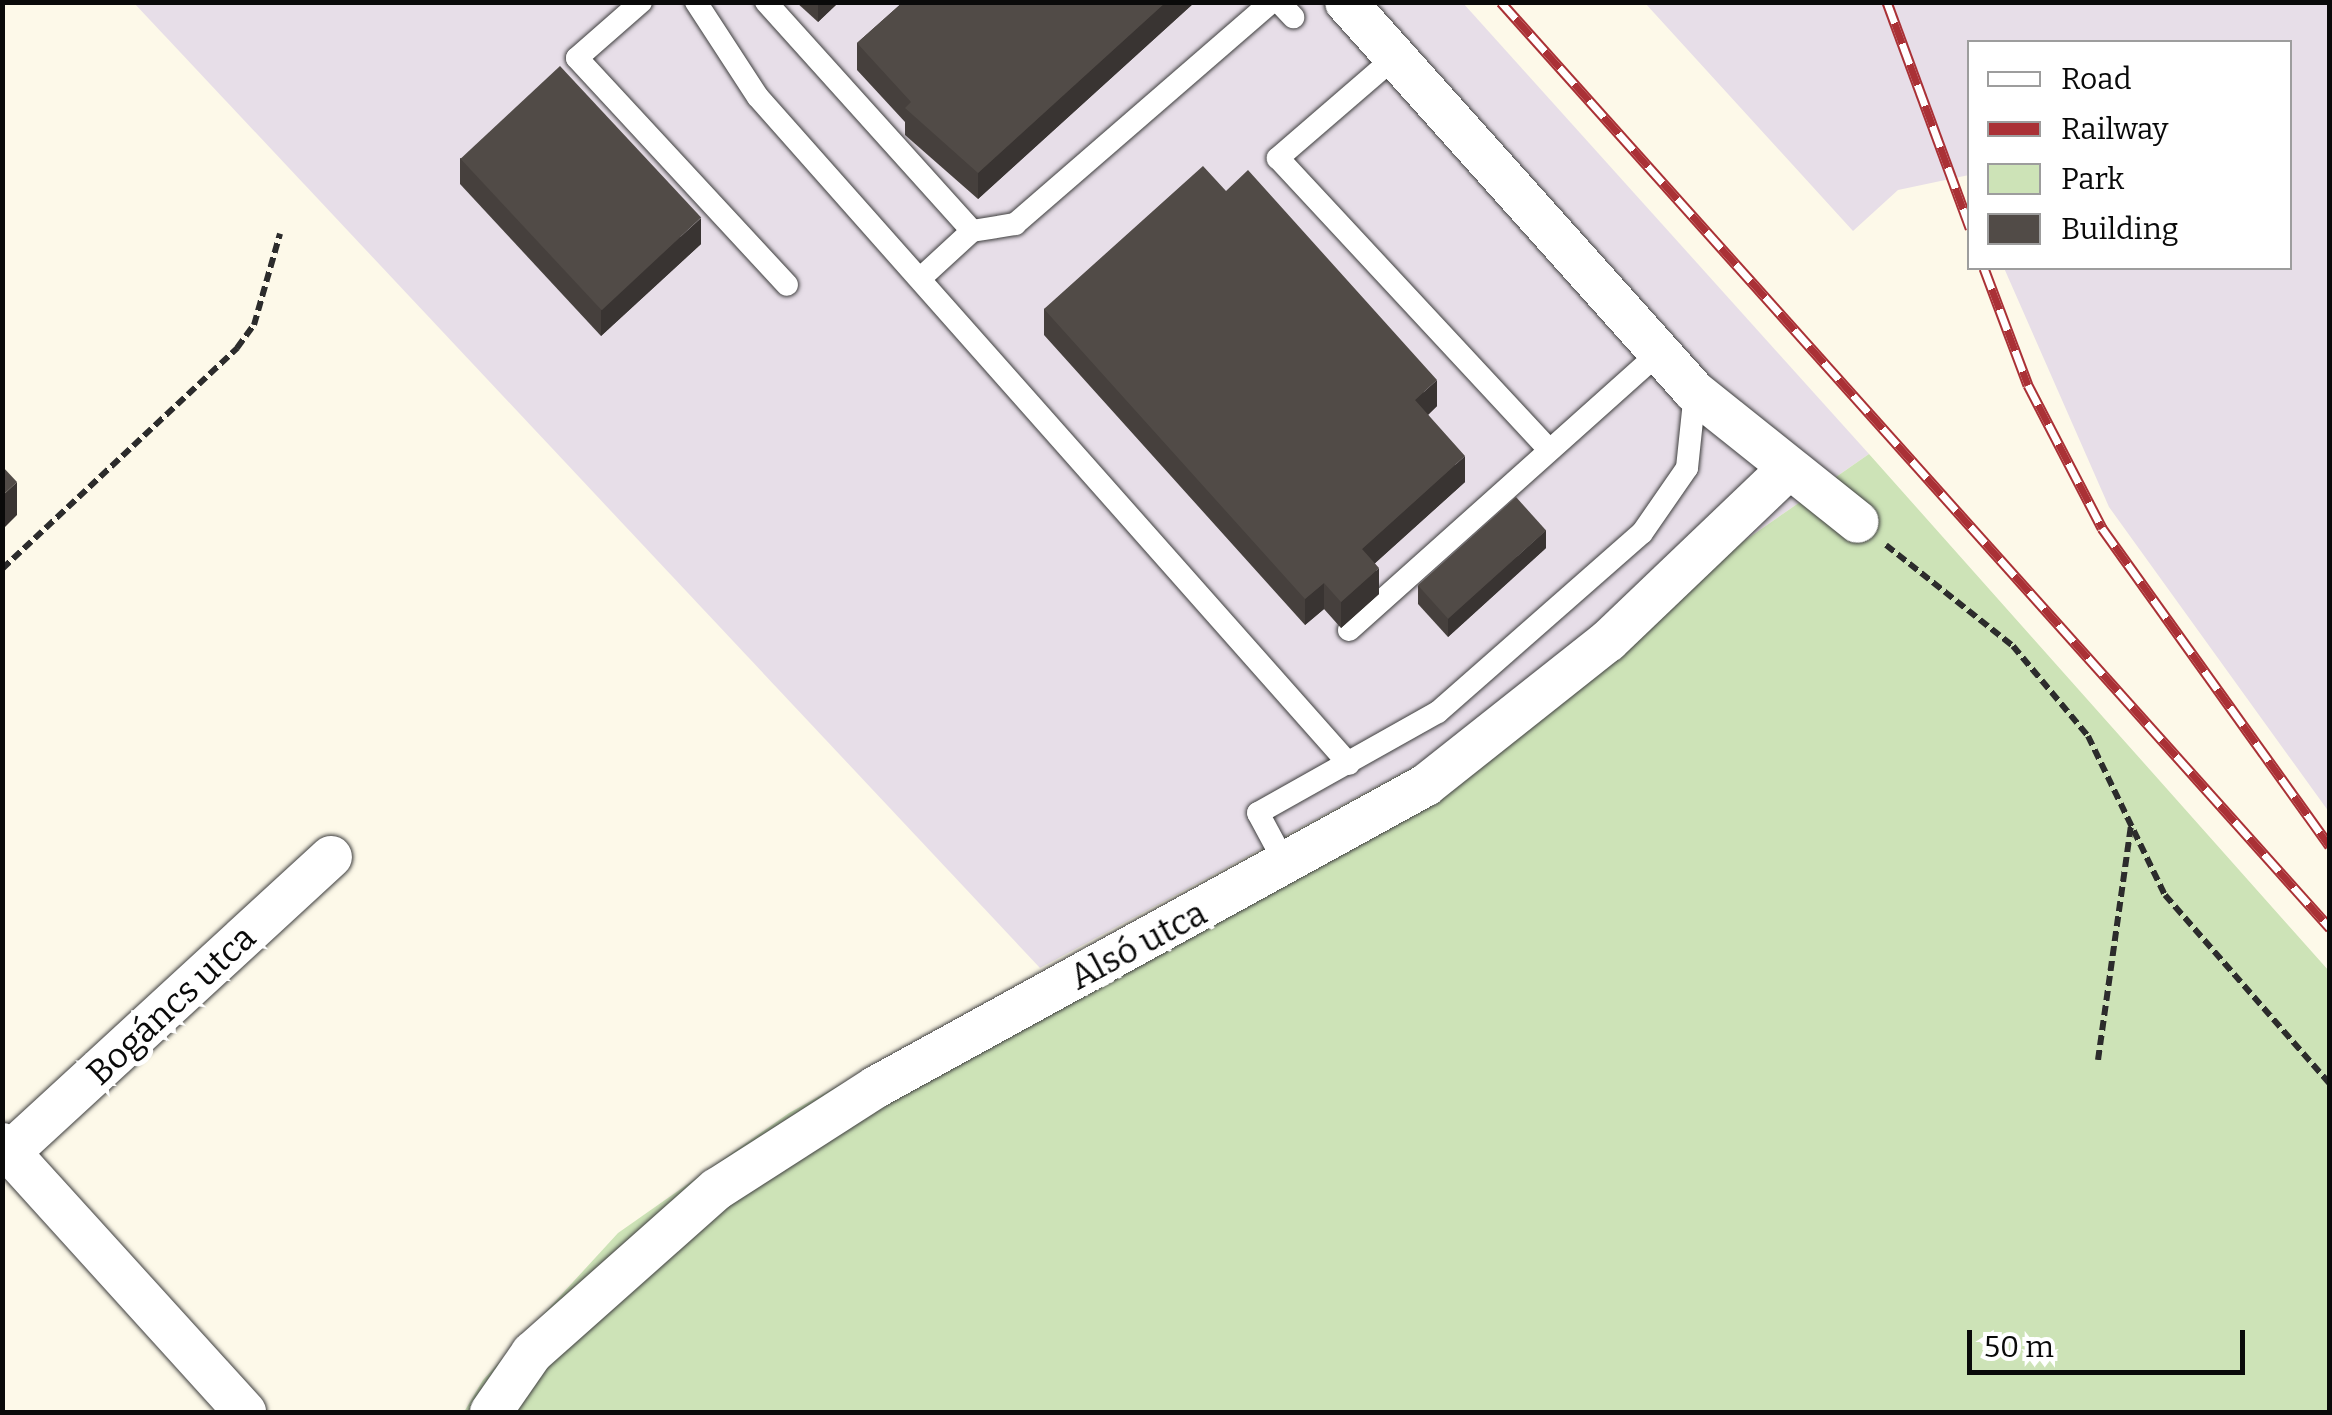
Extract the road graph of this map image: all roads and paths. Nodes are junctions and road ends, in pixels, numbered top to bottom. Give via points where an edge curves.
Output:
1 (641, 2) edge
2 (696, 2) edge
3 (766, 2) edge
4 (1270, 2) edge
5 (1346, 2) edge
6 (1395, 56) junction
7 (972, 231) junction
8 (280, 234) dead end
9 (923, 276) junction
10 (787, 285) dead end
11 (1660, 352) junction
12 (1696, 392) junction
13 (1549, 450) junction
14 (1785, 472) junction
15 (1858, 522) joint
16 (2, 568) edge
17 (1349, 630) dead end
18 (1349, 764) junction
19 (2131, 820) junction
20 (331, 857) dead end
21 (1286, 865) junction
22 (2098, 1060) dead end
23 (2330, 1084) edge
24 (6, 1148) edge
25 (244, 1412) edge
26 (491, 1412) edge

1 - 10 lane via 577,58
2 - 9 lane via 758,97
3 - 7 lane
4 - 7 lane via 1015,224
5 - 6 street
6 - 11 street
6 - 13 lane via 1278,158
7 - 9 lane
8 - 16 path via 254,325 238,348
9 - 18 lane
11 - 12 street
11 - 13 lane
12 - 14 street
12 - 18 lane via 1687,468 1642,533 1493,672
13 - 17 lane
14 - 15 street
14 - 21 street, Alsó utca via 1493,739
15 - 19 path via 2013,646 2088,736
18 - 21 lane via 1258,813
19 - 22 path
19 - 23 path via 2165,895
20 - 24 street, Bogáncs utca
21 - 26 street, Alsó utca via 876,1087 717,1188 546,1340
24 - 25 street

